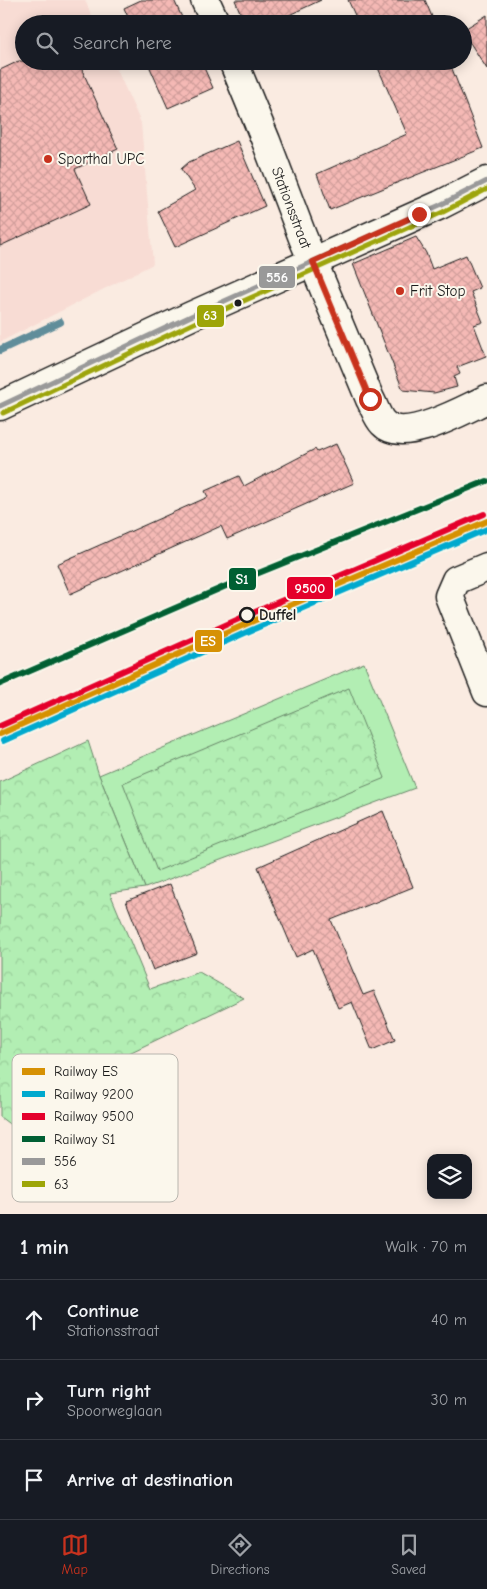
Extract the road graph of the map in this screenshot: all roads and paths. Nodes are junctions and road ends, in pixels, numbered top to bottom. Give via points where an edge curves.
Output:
1 (205, 0) edge
2 (212, 15) edge
3 (237, 70) edge
4 (487, 182) edge
5 (313, 262) junction
6 (487, 399) edge
7 (0, 406) edge
8 (487, 567) edge
9 (487, 692) edge

1 - 2 street
3 - 5 street, Stationsstraat
4 - 5 street
5 - 6 street, Stationsstraat via 382,423 395,430 419,429
5 - 7 street
8 - 9 street via 456,580 449,596

